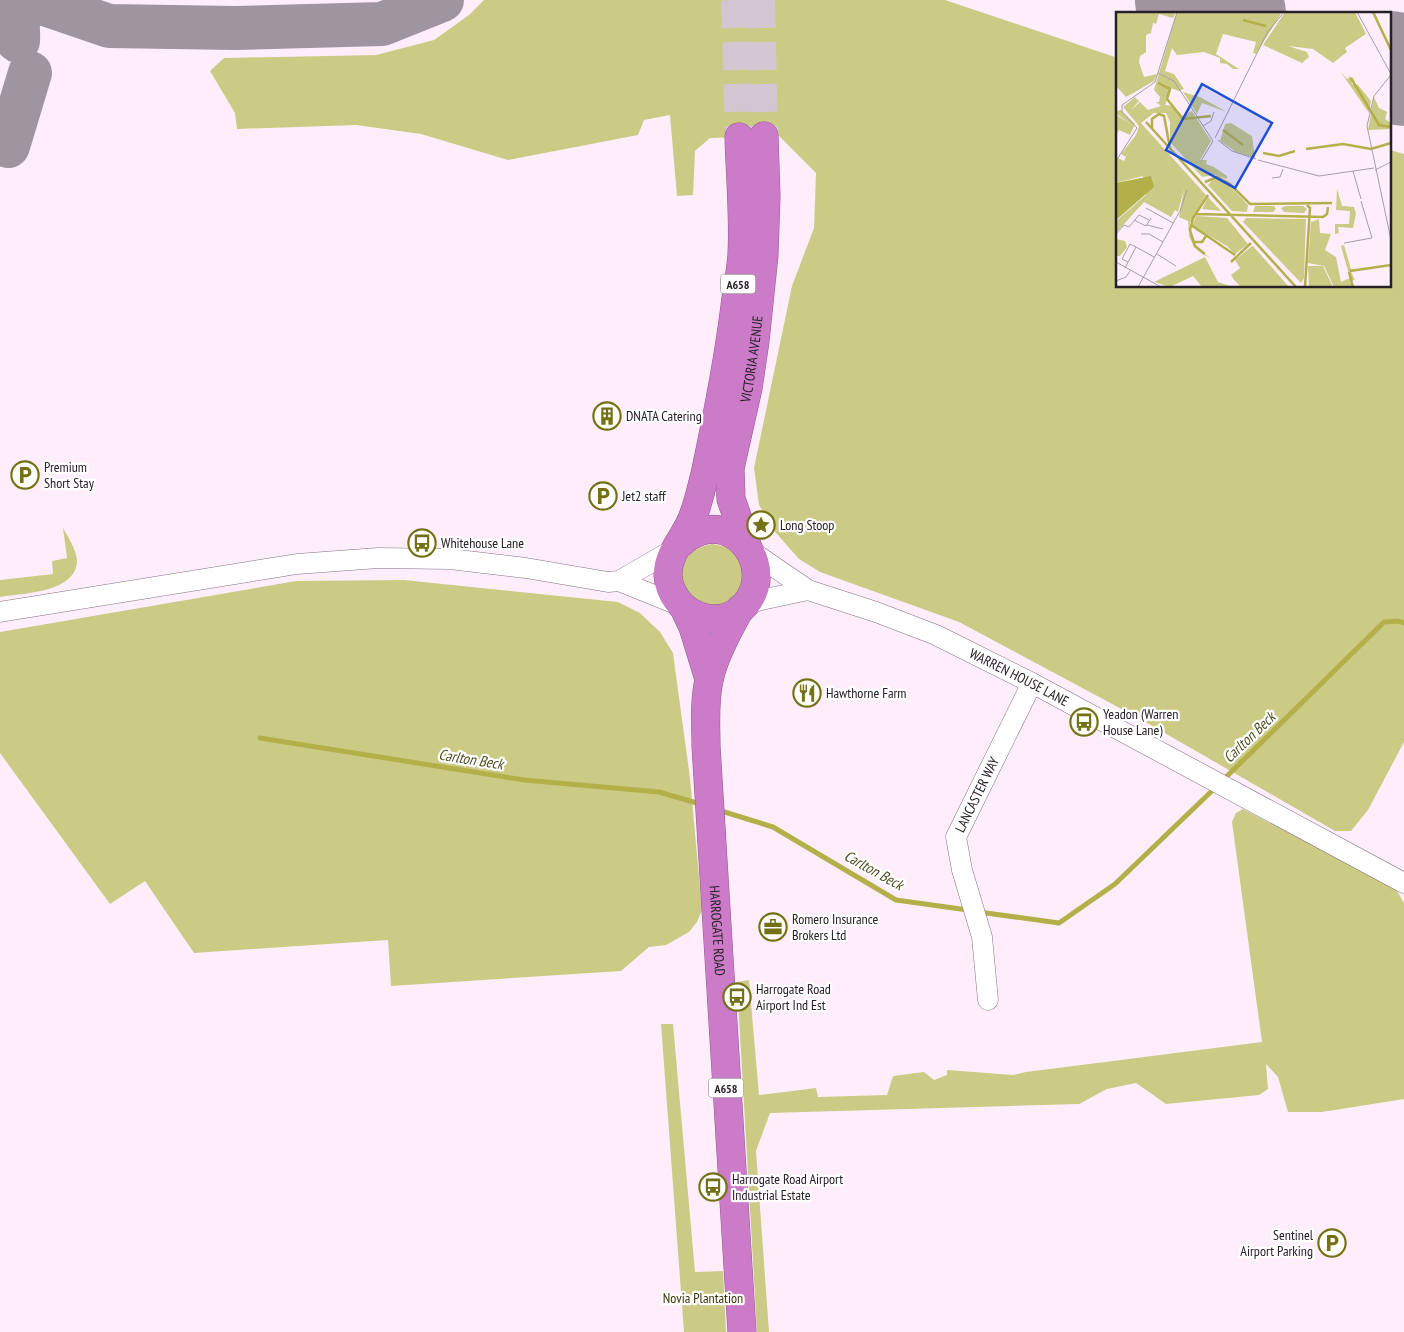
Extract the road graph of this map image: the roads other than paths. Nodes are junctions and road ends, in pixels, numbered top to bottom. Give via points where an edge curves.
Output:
1 (752, 137) tunnel mouth
2 (743, 339) junction
3 (678, 546) junction
4 (750, 550) junction
5 (619, 581) junction
6 (808, 590) junction
7 (742, 607) junction
8 (683, 608) junction
9 (0, 612) edge
10 (709, 679) junction
11 (1032, 683) junction
12 (1404, 883) edge
13 (988, 1000) dead end
14 (742, 1332) edge

1 - 2 highway, VICTORIA AVENUE / A658 via 766,196 764,255
2 - 3 highway, VICTORIA AVENUE / A658 via 719,409 700,495 692,520
2 - 4 highway, VICTORIA AVENUE / A658 via 748,388 730,468 731,499
3 - 4 highway via 692,534 708,530 723,531 737,537
3 - 5 street
3 - 8 highway via 668,573 670,589
4 - 6 street, WARREN HOUSE LANE
4 - 7 highway via 757,570 756,584
5 - 8 street
5 - 9 street via 450,559 378,558 298,564
6 - 7 street, WARREN HOUSE LANE
6 - 11 street, WARREN HOUSE LANE via 936,635
7 - 8 highway via 728,616 711,619 695,616
7 - 10 highway, HARROGATE ROAD / A658
8 - 10 highway, HARROGATE ROAD / A658
10 - 14 highway, HARROGATE ROAD / A658 via 706,746
11 - 12 street, WARREN HOUSE LANE
11 - 13 street, LANCASTER WAY via 956,837 982,937

